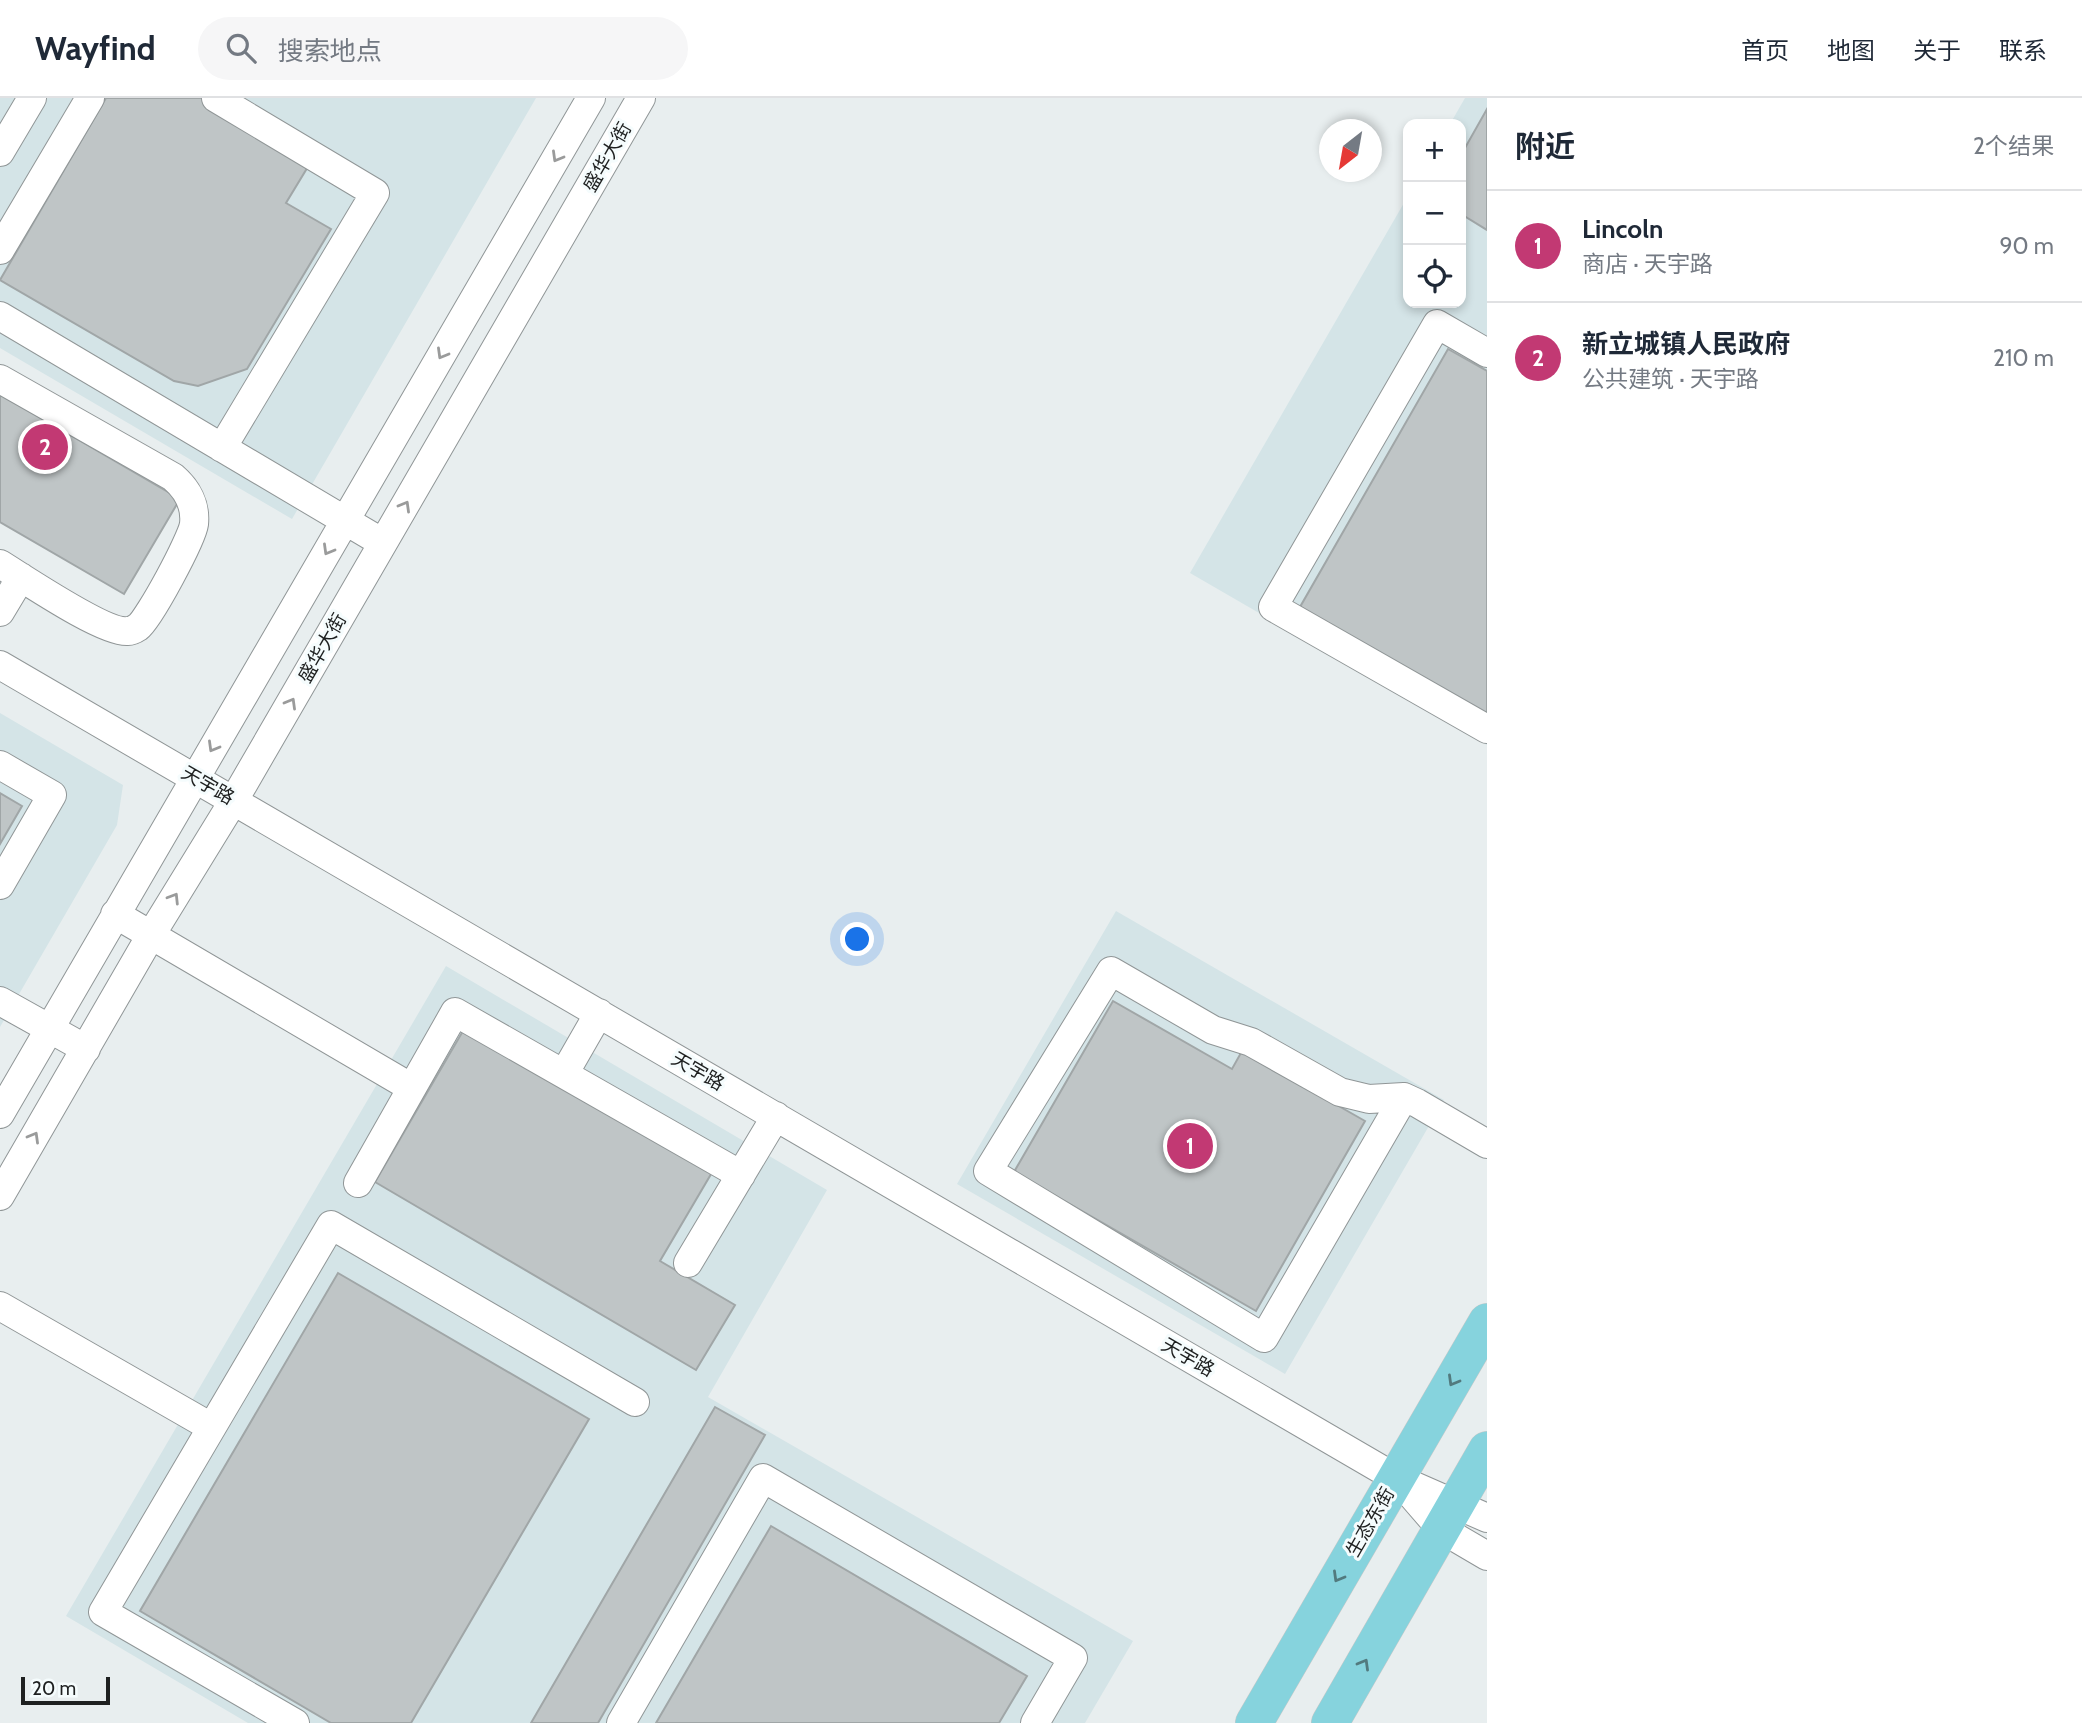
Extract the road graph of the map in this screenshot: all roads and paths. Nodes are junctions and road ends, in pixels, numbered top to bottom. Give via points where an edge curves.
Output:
1 (32, 98) edge
2 (90, 98) edge
3 (216, 98) edge
4 (591, 98) edge
5 (641, 98) edge
6 (0, 152) edge
7 (0, 250) edge
8 (0, 316) edge
9 (1487, 353) edge
10 (0, 379) edge
11 (222, 448) junction
12 (345, 521) junction
13 (383, 543) junction
14 (10, 570) edge
15 (0, 612) edge
16 (0, 665) edge
17 (1487, 729) edge
18 (0, 765) edge
19 (195, 778) junction
20 (234, 800) junction
21 (0, 885) edge
22 (115, 914) junction
23 (151, 935) junction
24 (0, 1001) edge
25 (599, 1013) junction
26 (50, 1029) junction
27 (86, 1049) junction
28 (564, 1074) junction
29 (412, 1088) junction
30 (1404, 1097) junction
31 (0, 1114) edge
32 (776, 1116) junction
33 (1487, 1144) edge
34 (741, 1175) junction
35 (358, 1183) dead end
36 (0, 1196) edge
37 (688, 1263) dead end
38 (0, 1306) edge
39 (1487, 1322) edge
40 (635, 1402) dead end
41 (211, 1427) junction
42 (1487, 1450) edge
43 (1396, 1478) junction
44 (1461, 1517) edge
45 (1487, 1556) edge
46 (295, 1723) edge
47 (621, 1723) edge
48 (1035, 1723) edge
49 (1254, 1723) edge
50 (1330, 1723) edge

1 - 6 street
2 - 7 street
3 - 11 street via 375,193
4 -> 12 street
13 -> 5 street, 盛华大街
8 - 11 street
9 - 17 street via 1437,324 1273,607
10 - 14 street via 173,477 183,486 194,514 190,540 139,627 127,631 100,624
11 - 12 street
12 - 13 street
12 -> 19 street
20 -> 13 street, 盛华大街
14 - 15 street
16 - 19 street, 天宇路
18 - 21 street via 52,794
19 - 20 street, 天宇路
19 - 22 street
23 -> 20 street, 盛华大街
20 - 25 street, 天宇路
22 - 23 street
22 - 26 street
23 - 27 street, 盛华大街
23 - 29 street
24 - 26 street
25 - 28 street
25 - 32 street, 天宇路
26 - 27 street
26 - 31 street
36 -> 27 street, 盛华大街
28 - 29 street via 456,1012
28 - 34 street
29 - 35 street
30 - 30 street via 1369,1099 1340,1092 1251,1042 1213,1030 1111,971 988,1171 1264,1338
30 - 33 street
32 - 34 street
32 - 43 street, 天宇路
34 - 37 street
38 - 41 street
39 -> 43 main road, 生态东街
40 - 41 street via 331,1225
41 - 46 street via 103,1612
42 - 44 main road
43 - 44 street, 天宇路
43 -> 49 main road, 生态东街
44 - 45 street, 天宇路
50 -> 44 main road
47 - 48 street via 763,1478 1073,1658

